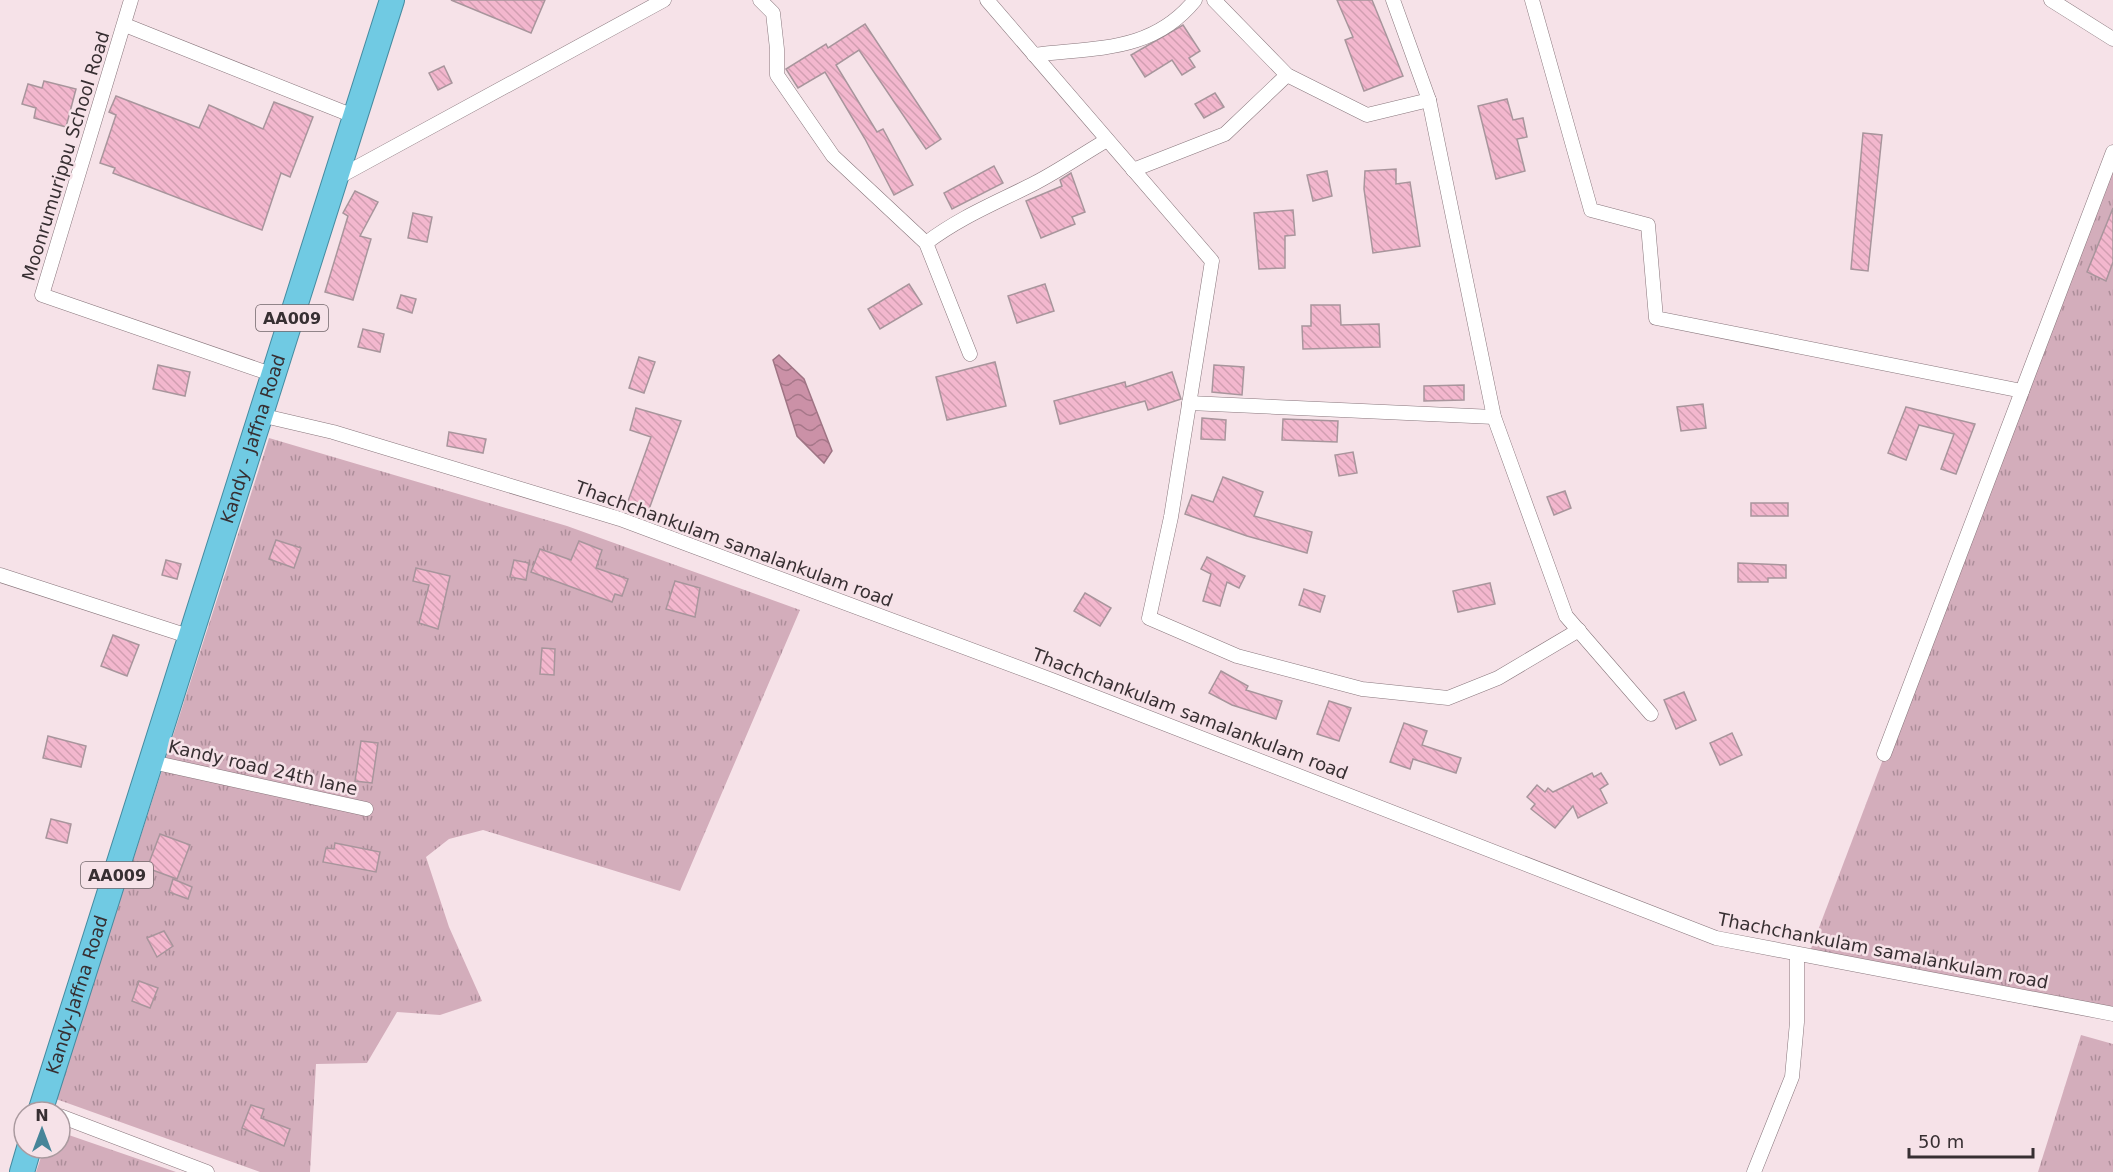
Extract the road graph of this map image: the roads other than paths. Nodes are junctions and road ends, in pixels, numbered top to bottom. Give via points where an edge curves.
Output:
1 (132, 0) edge
2 (392, 0) edge
3 (664, 0) edge
4 (760, 0) edge
5 (987, 0) edge
6 (1195, 0) edge
7 (1214, 0) edge
8 (1393, 0) edge
9 (2051, 0) edge
10 (1529, 2) edge
11 (125, 25) junction
12 (2113, 39) edge
13 (1034, 55) junction
14 (1287, 75) junction
15 (1429, 100) junction
16 (356, 117) junction
17 (1107, 140) junction
18 (2113, 152) edge
19 (1133, 170) junction
20 (338, 177) junction
21 (926, 243) junction
22 (969, 354) dead end
23 (274, 375) junction
24 (2022, 391) junction
25 (1189, 403) junction
26 (260, 415) junction
27 (1494, 417) junction
28 (0, 575) edge
29 (1579, 630) junction
30 (191, 637) junction
31 (1651, 714) dead end
32 (1884, 754) dead end
33 (152, 762) junction
34 (366, 809) dead end
35 (1797, 954) junction
36 (2113, 1014) edge
37 (52, 1100) edge
38 (72, 1121) edge
39 (207, 1172) edge
40 (1754, 1172) edge

1 - 11 street, Moonrumurippu School Road
2 - 16 highway, Kandy - Jaffna Road / AA009
3 - 20 street
4 - 21 street via 773,13 777,75 833,156
5 - 13 street
6 - 13 street via 1146,39 1127,45
7 - 14 street
8 - 15 street
9 - 12 street
10 - 24 street via 1591,210 1648,225 1656,318
11 - 16 street
11 - 23 street, Moonrumurippu School Road via 42,295
13 - 17 street
14 - 15 street via 1367,115
14 - 19 street via 1225,134
15 - 27 street
16 - 20 highway, Kandy - Jaffna Road / AA009
17 - 19 street
17 - 21 street via 1035,183 950,225
18 - 24 street
19 - 25 street via 1212,261
20 - 23 highway, Kandy - Jaffna Road / AA009
21 - 22 street
23 - 26 highway, Kandy - Jaffna Road / AA009
24 - 32 street
25 - 27 street
25 - 29 street via 1171,517 1149,618 1238,656 1362,689 1448,698 1498,678
26 - 30 highway, Kandy - Jaffna Road / AA009
26 - 35 street, Thachchankulam samalankulam road via 333,432 620,519 1052,680 1716,938
27 - 29 street via 1566,616
28 - 30 street
29 - 31 street
30 - 33 highway, Kandy-Jaffna Road / AA009
33 - 34 street, Kandy road 24th lane
33 - 37 highway, Kandy-Jaffna Road / AA009
35 - 36 street, Thachchankulam samalankulam road
35 - 40 street via 1792,1077
38 - 39 street

